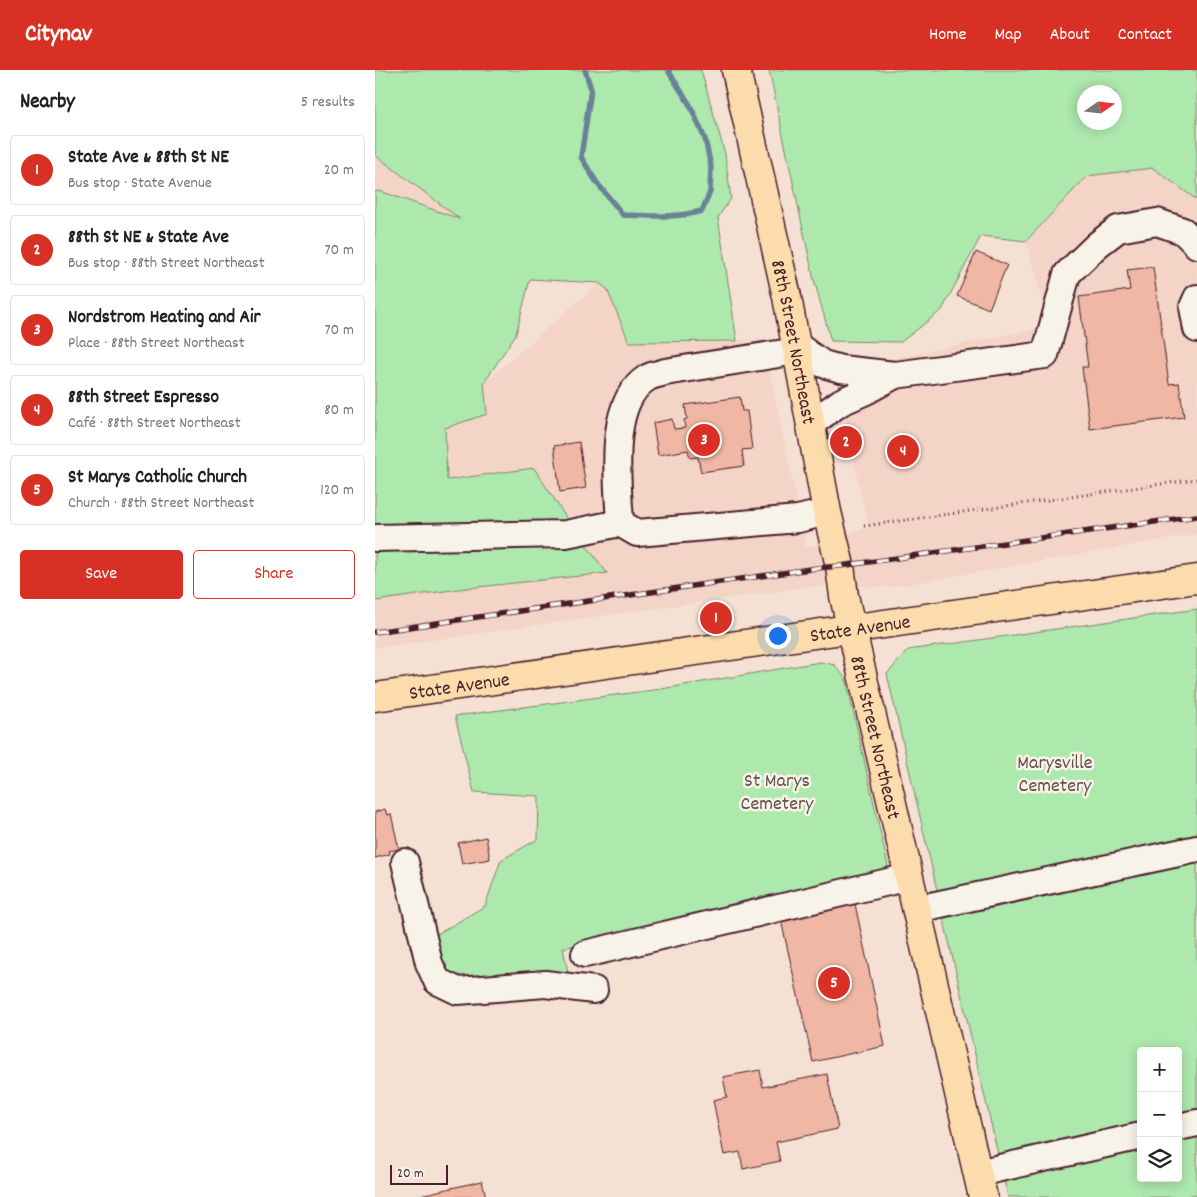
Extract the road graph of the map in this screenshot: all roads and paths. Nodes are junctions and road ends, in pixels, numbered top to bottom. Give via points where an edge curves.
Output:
1 (736, 70) edge
2 (1197, 245) edge
3 (1197, 298) edge
4 (1197, 329) edge
5 (796, 347) junction
6 (895, 375) junction
7 (810, 424) junction
8 (1197, 479) edge
9 (827, 512) junction
10 (620, 523) junction
11 (864, 526) dead end
12 (375, 538) edge
13 (1197, 579) edge
14 (852, 628) junction
15 (375, 696) edge
16 (1197, 849) edge
17 (405, 862) dead end
18 (909, 877) junction
19 (917, 909) junction
20 (585, 954) dead end
21 (594, 990) dead end
22 (1197, 1123) edge
23 (1182, 1126) edge
24 (1138, 1137) edge
25 (980, 1185) edge

1 - 5 main road, 88th Street Northeast
2 - 6 lane via 1183,231 1157,222 1118,229 1067,274 1045,355
3 - 4 lane via 1193,307
5 - 6 lane via 823,364
5 - 7 main road, 88th Street Northeast
5 - 10 lane via 665,372 637,386 627,400 620,423 617,456
6 - 7 lane via 841,402
7 - 9 main road, 88th Street Northeast
8 - 11 path
9 - 10 lane via 799,519 637,533
9 - 14 main road, 88th Street Northeast
10 - 12 lane via 566,534
13 - 14 main road, State Avenue
14 - 15 main road, State Avenue
14 - 18 main road, 88th Street Northeast
16 - 19 lane
17 - 21 lane via 429,963 437,981 458,991 545,984
18 - 19 main road, 88th Street Northeast
18 - 20 lane
19 - 25 main road, 88th Street Northeast
22 - 23 lane
24 - 25 lane

